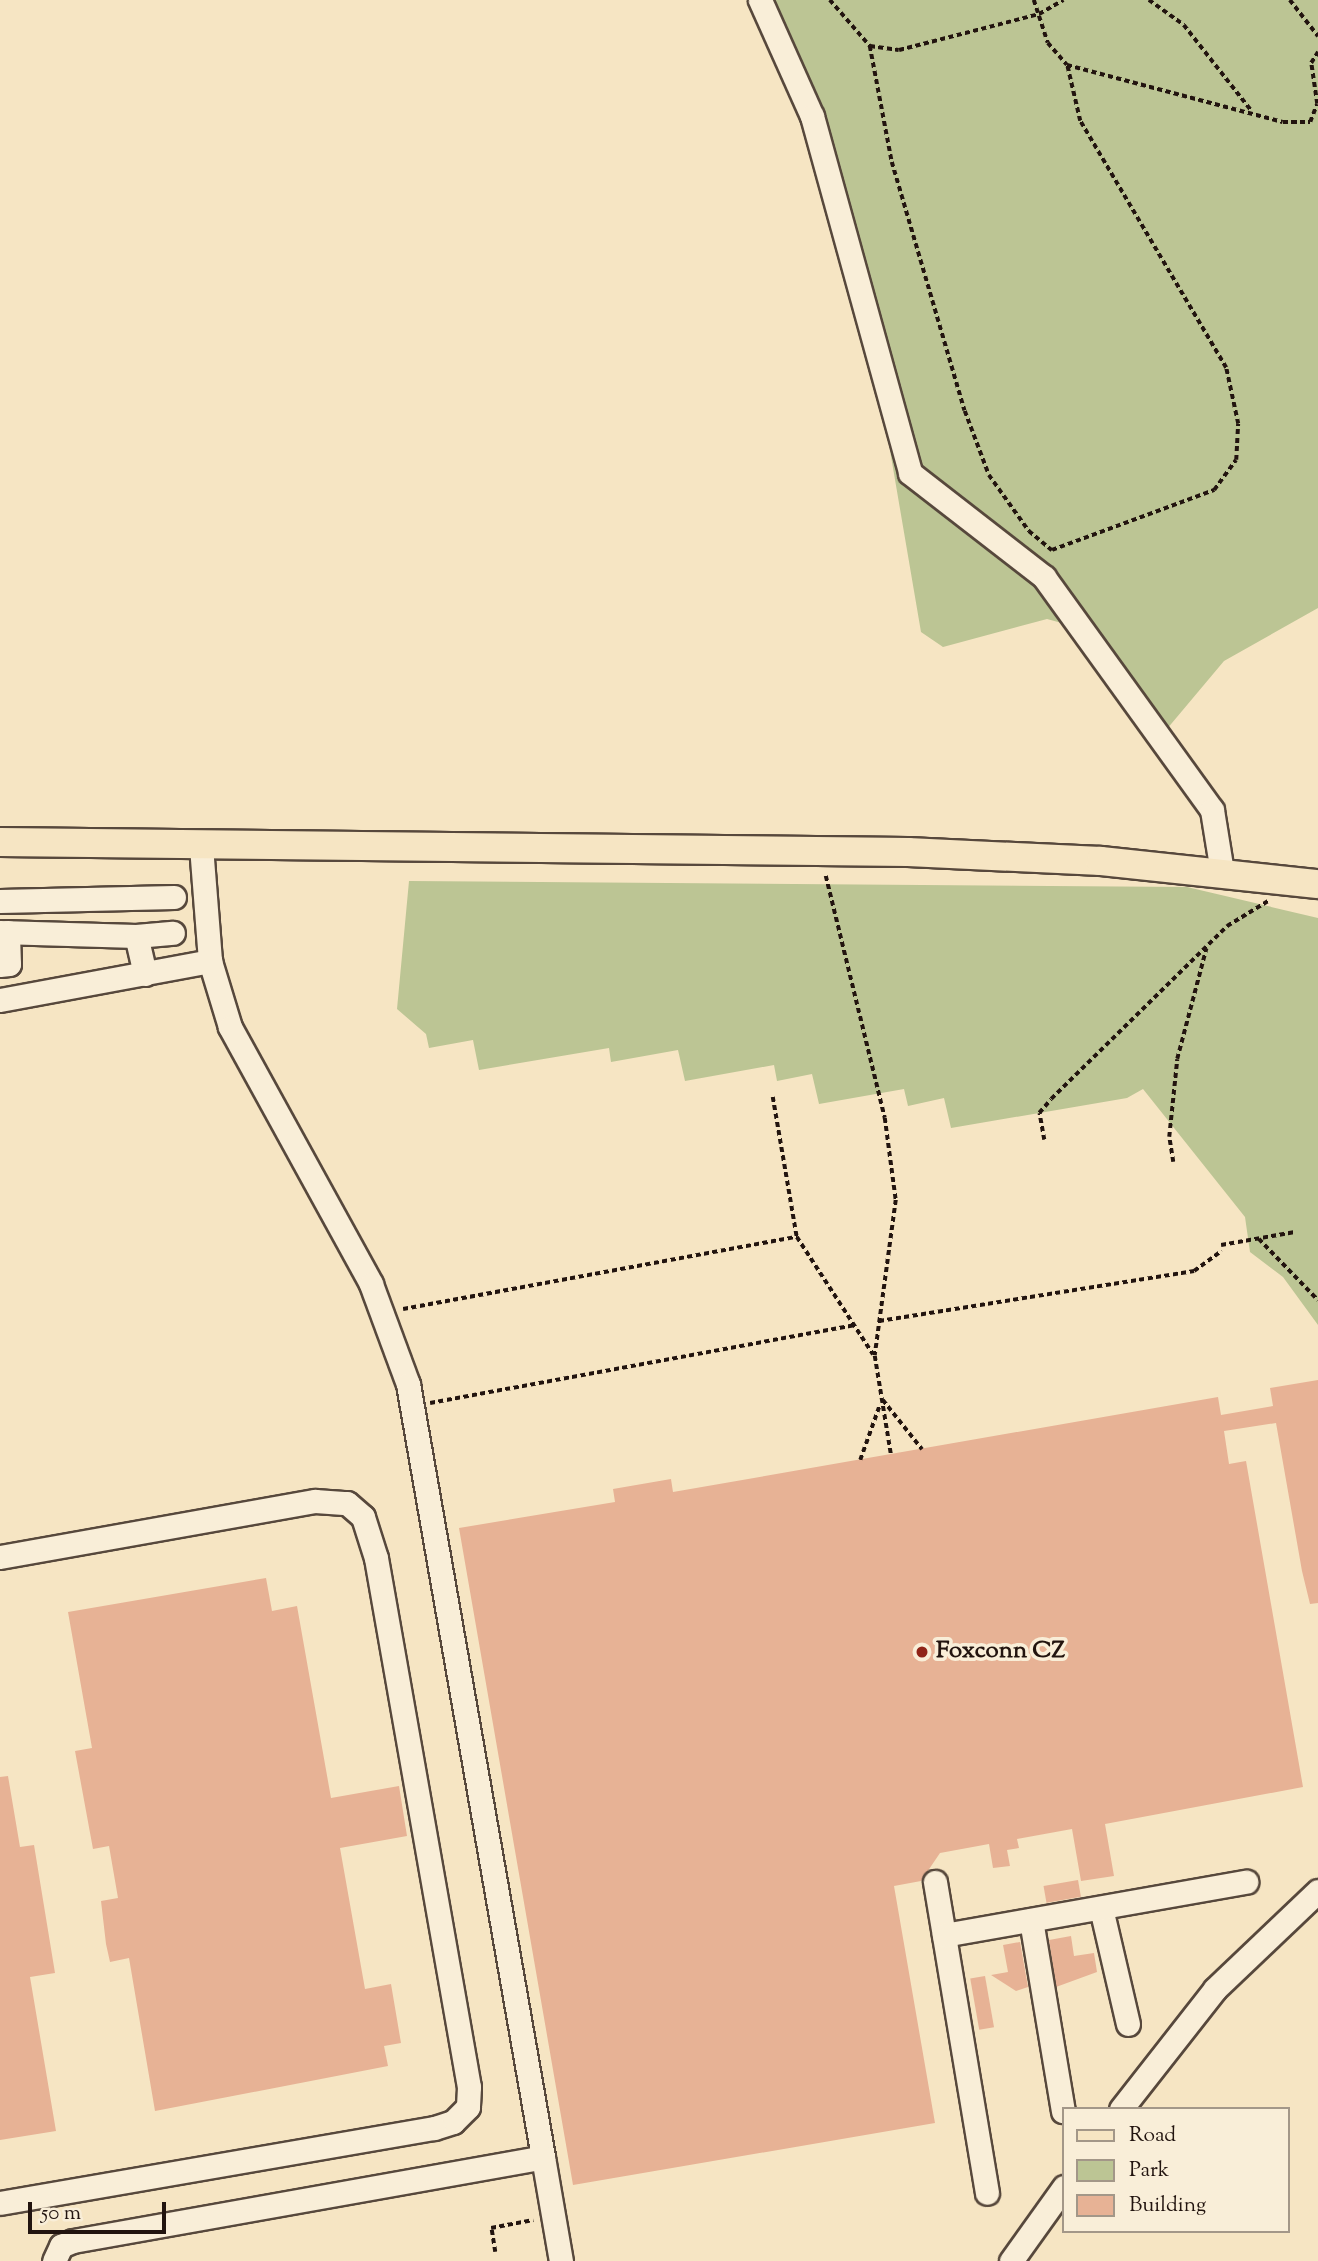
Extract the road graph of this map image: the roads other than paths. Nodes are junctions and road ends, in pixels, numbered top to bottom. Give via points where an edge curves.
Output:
1 (760, 0) edge
2 (0, 842) edge
3 (201, 846) junction
4 (1222, 872) junction
5 (1318, 884) edge
6 (174, 897) dead end
7 (0, 901) edge
8 (4, 932) edge
9 (173, 933) dead end
10 (136, 936) junction
11 (210, 961) junction
12 (0, 965) edge
13 (145, 974) junction
14 (0, 1000) edge
15 (0, 1557) edge
16 (935, 1882) dead end
17 (1246, 1882) dead end
18 (1318, 1891) edge
19 (1101, 1908) junction
20 (1031, 1920) junction
21 (944, 1935) junction
22 (1128, 2024) dead end
23 (1062, 2107) edge
24 (1123, 2107) edge
25 (543, 2157) junction
26 (1062, 2190) edge
27 (987, 2193) dead end
28 (0, 2203) edge
29 (54, 2261) edge
30 (561, 2261) edge
31 (1011, 2261) edge

1 - 4 street via 811,116 910,472 1044,577 1212,810
2 - 3 main road
3 - 4 main road via 908,852
3 - 11 street
4 - 5 main road
6 - 7 street
8 - 10 street
8 - 12 street via 9,964
9 - 10 street
10 - 13 street
11 - 13 street
11 - 25 street via 230,1027 360,1264 403,1367
13 - 14 street
15 - 28 street via 315,1501 346,1503 363,1517 376,1558 468,2107 453,2122 434,2128
16 - 21 street
17 - 19 street
18 - 24 street via 1215,1989
19 - 20 street
19 - 22 street
20 - 21 street
20 - 23 street
21 - 27 street
25 - 29 street via 74,2241 61,2246
25 - 30 street
26 - 31 street

